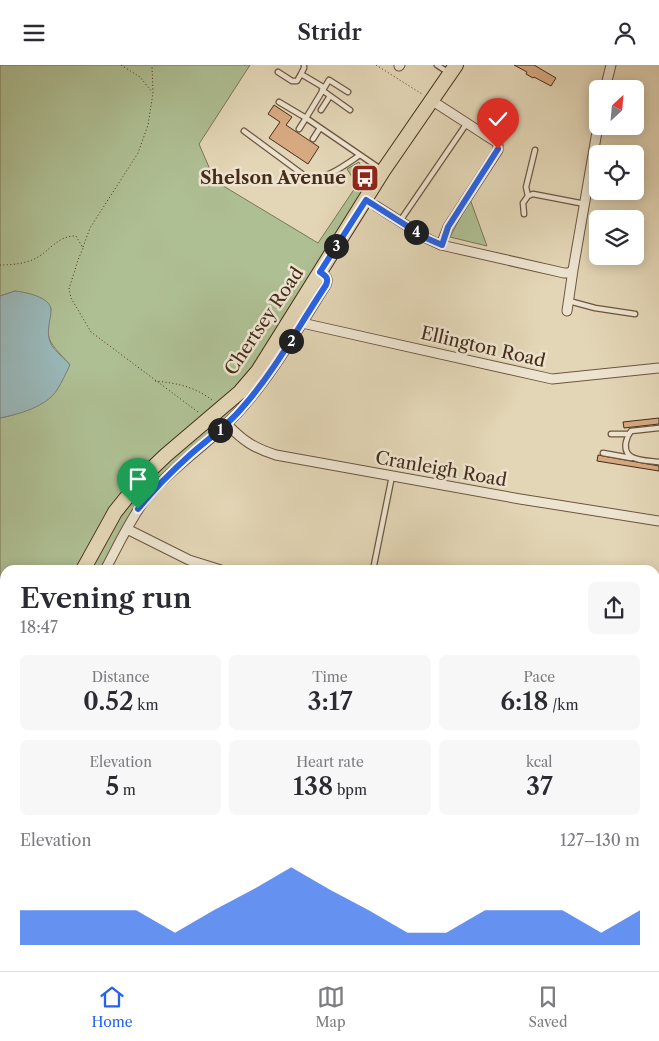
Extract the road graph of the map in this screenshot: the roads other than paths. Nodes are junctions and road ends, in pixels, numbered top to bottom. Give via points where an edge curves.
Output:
1 (304, 65) edge
2 (437, 65) edge
3 (611, 65) edge
4 (453, 69) edge
5 (278, 72) dead end
6 (301, 75) junction
7 (607, 80) edge
8 (323, 89) junction
9 (348, 92) dead end
10 (330, 96) junction
11 (431, 100) junction
12 (279, 102) dead end
13 (321, 109) dead end
14 (350, 110) dead end
15 (306, 118) junction
16 (467, 123) junction
17 (320, 128) junction
18 (299, 129) dead end
19 (244, 131) dead end
20 (596, 135) edge
21 (313, 139) dead end
22 (536, 150) dead end
23 (360, 155) junction
24 (384, 171) junction
25 (528, 195) junction
26 (371, 203) junction
27 (585, 204) junction
28 (524, 214) dead end
29 (400, 221) junction
30 (442, 245) junction
31 (573, 270) junction
32 (320, 272) junction
33 (569, 301) junction
34 (567, 311) dead end
35 (635, 314) dead end
36 (302, 323) junction
37 (659, 368) edge
38 (228, 424) junction
39 (659, 428) edge
40 (611, 434) dead end
41 (628, 434) junction
42 (603, 453) dead end
43 (633, 458) junction
44 (659, 462) edge
45 (392, 476) junction
46 (659, 521) edge
47 (127, 529) junction
48 (86, 565) edge
49 (108, 565) edge
50 (205, 565) edge
51 (374, 565) edge

1 - 6 lane
2 - 4 lane
3 - 7 street
4 - 11 main road, Chertsey Road
5 - 6 lane via 295,81
6 - 8 lane
8 - 9 lane via 329,80
8 - 10 lane
8 - 15 lane
10 - 13 lane
10 - 14 lane
11 - 16 street
11 - 24 main road, Chertsey Road
12 - 15 lane
15 - 17 lane
15 - 18 lane
16 - 29 lane
16 - 30 street via 496,142 498,149 448,227
17 - 21 lane
17 - 23 lane
19 - 23 lane via 309,179 318,179
20 - 27 street
22 - 25 lane via 526,187
23 - 24 lane
24 - 26 main road, Chertsey Road
25 - 27 lane via 540,194
25 - 28 lane via 522,203
26 - 29 street
26 - 32 main road, Chertsey Road
27 - 31 street
29 - 30 street
30 - 31 street via 564,273
31 - 33 street
32 - 36 street, Chertsey Road via 328,280
32 - 48 main road, Chertsey Road via 258,371 240,392 166,455 133,489 114,512
33 - 34 street
33 - 35 lane
36 - 37 street, Ellington Road via 552,379
36 - 38 street, Chertsey Road via 276,366
38 - 45 street, Cranleigh Road via 257,449
38 - 47 street, Chertsey Road via 158,486 138,509
39 - 41 lane
40 - 41 lane
41 - 43 lane via 625,446 627,454
42 - 43 lane
43 - 44 lane
45 - 46 street, Cranleigh Road
45 - 51 lane
47 - 49 street, Chertsey Road
47 - 50 street

